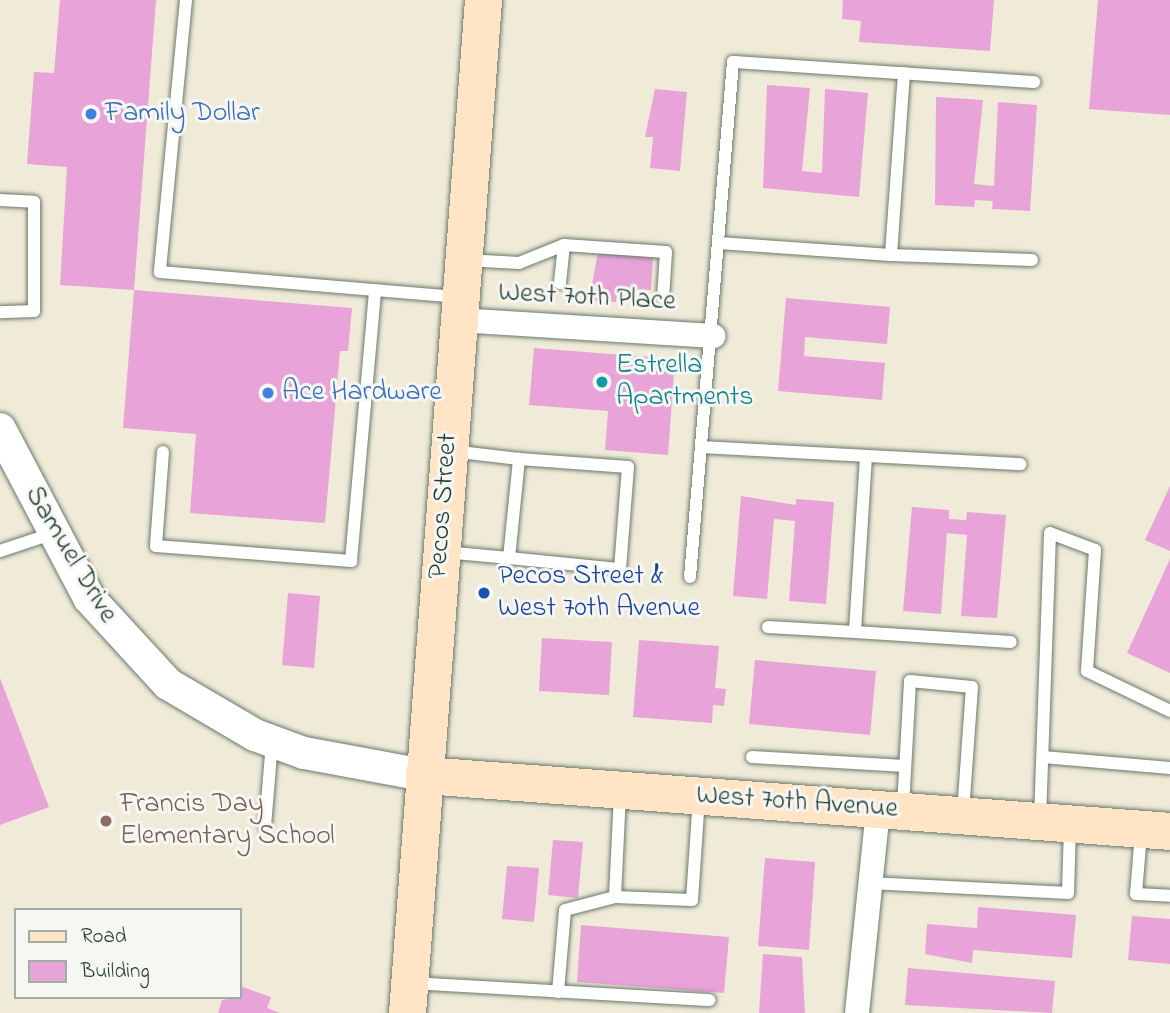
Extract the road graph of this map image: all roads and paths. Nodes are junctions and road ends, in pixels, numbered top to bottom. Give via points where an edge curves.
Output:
1 (186, 0) edge
2 (483, 0) edge
3 (904, 73) junction
4 (1034, 82) dead end
5 (0, 200) edge
6 (719, 243) junction
7 (564, 244) junction
8 (891, 255) junction
9 (463, 260) junction
10 (1032, 260) dead end
11 (560, 283) dead end
12 (375, 290) junction
13 (663, 298) dead end
14 (459, 309) junction
15 (0, 312) edge
16 (713, 336) junction
17 (0, 429) edge
18 (702, 447) junction
19 (448, 451) junction
20 (163, 452) dead end
21 (866, 456) junction
22 (519, 458) junction
23 (1021, 464) dead end
24 (9, 470) edge
25 (54, 534) junction
26 (0, 551) edge
27 (441, 552) junction
28 (509, 558) junction
29 (690, 577) dead end
30 (768, 627) dead end
31 (855, 632) junction
32 (1011, 642) dead end
33 (1170, 711) edge
34 (272, 741) junction
35 (752, 757) dead end
36 (1043, 757) junction
37 (905, 766) junction
38 (1170, 768) edge
39 (424, 775) junction
40 (620, 790) junction
41 (699, 796) junction
42 (890, 810) junction
43 (962, 815) junction
44 (1055, 822) junction
45 (265, 826) dead end
46 (1156, 830) edge
47 (870, 883) junction
48 (1170, 896) edge
49 (615, 897) junction
50 (558, 992) junction
51 (408, 998) edge
52 (710, 1000) dead end
53 (857, 1013) edge

1 - 12 lane via 160,272
2 - 9 main road, Pecos Street
3 - 4 lane
3 - 6 lane via 733,62
3 - 8 lane
5 - 15 lane via 34,202 34,311
6 - 8 lane
6 - 16 lane
7 - 9 lane via 519,263
7 - 11 lane
7 - 13 lane via 666,252
8 - 10 lane
9 - 14 main road, Pecos Street
12 - 14 lane
12 - 20 lane via 351,561 156,546
14 - 16 street, West 70th Place
14 - 19 main road, Pecos Street
16 - 18 lane
17 - 24 street, Samuel Drive
18 - 21 lane
18 - 29 lane
19 - 22 lane
19 - 27 main road, Pecos Street
21 - 23 lane
21 - 31 lane
22 - 28 lane
22 - 28 lane via 628,467 620,569
24 - 25 street, Samuel Drive
25 - 26 lane
25 - 34 street, Samuel Drive via 89,598 129,648 209,712
27 - 28 lane
27 - 39 main road, Pecos Street
30 - 31 lane
31 - 32 lane
33 - 36 lane via 1087,671 1096,550 1050,533
34 - 39 street, Samuel Drive
34 - 45 lane
35 - 37 lane
36 - 38 lane
36 - 44 lane
37 - 42 lane
37 - 43 lane via 910,681 972,687
39 - 40 main road, West 70th Avenue
39 - 51 main road, Pecos Street
40 - 41 main road, West 70th Avenue
40 - 49 lane
41 - 42 main road, West 70th Avenue
41 - 49 lane via 692,900
42 - 43 main road, West 70th Avenue
42 - 47 street
43 - 44 main road, West 70th Avenue
44 - 46 main road, West 70th Avenue
44 - 47 lane via 1069,893
46 - 48 lane via 1136,894
47 - 53 street
49 - 50 lane via 565,910
50 - 51 lane
50 - 52 lane

